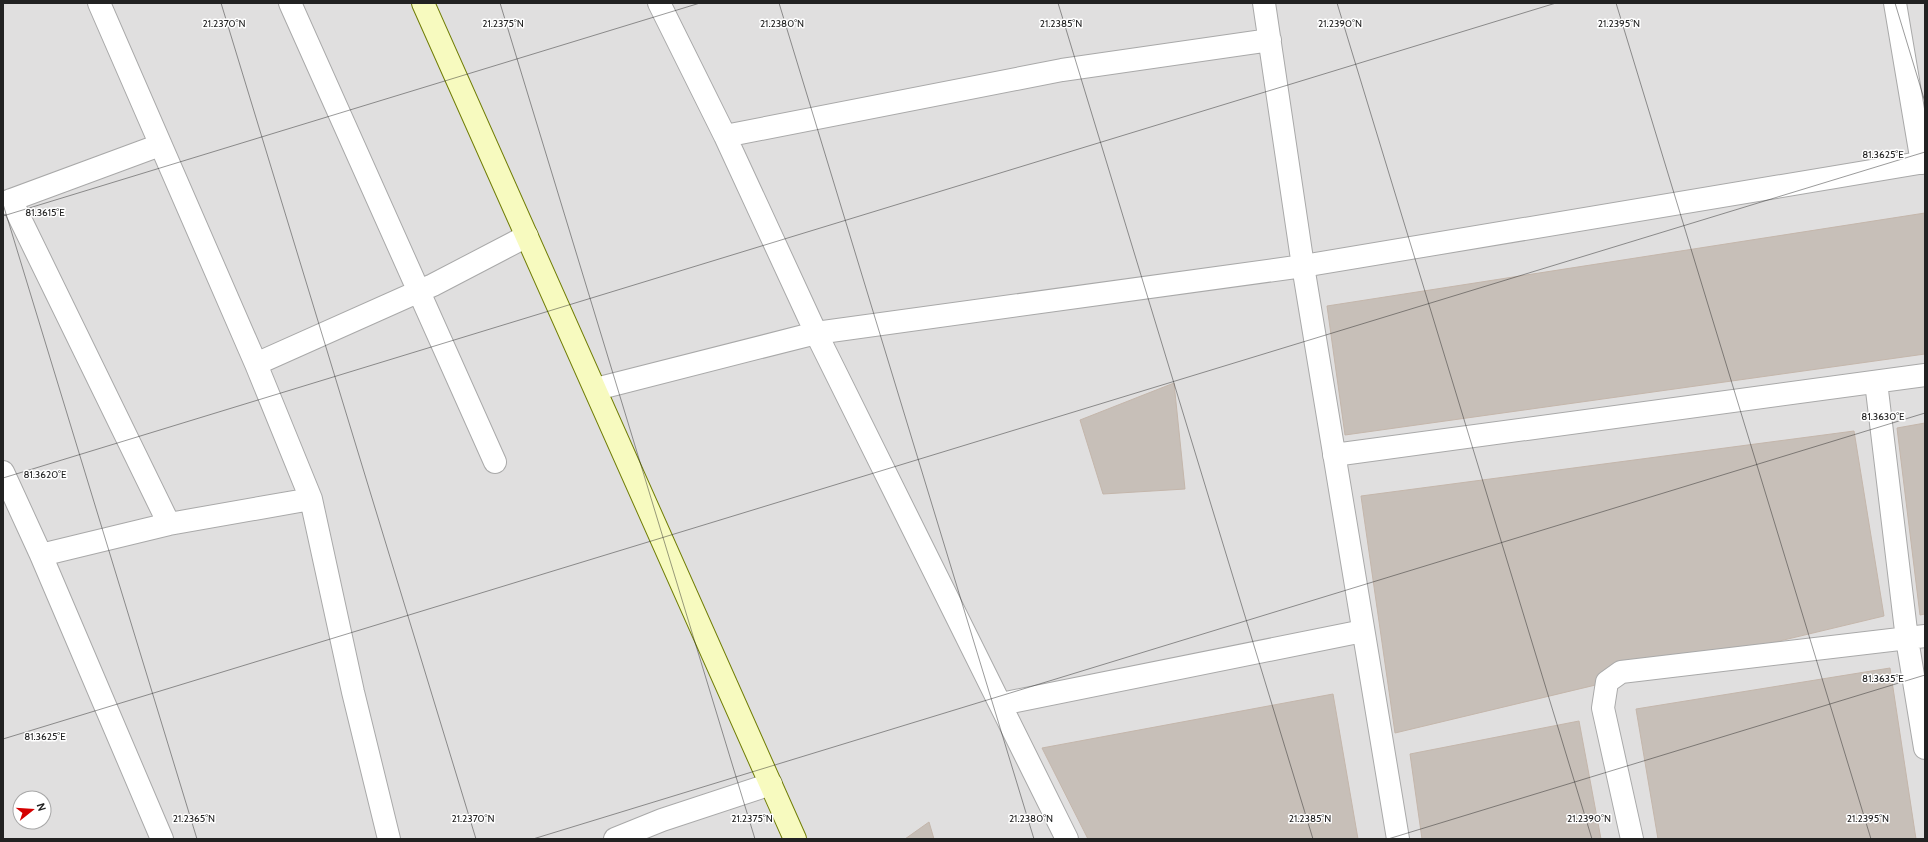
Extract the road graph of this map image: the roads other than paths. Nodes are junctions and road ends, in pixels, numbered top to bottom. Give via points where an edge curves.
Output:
1 (99, 3) edge
2 (290, 3) edge
3 (423, 3) edge
4 (659, 3) edge
5 (1264, 3) edge
6 (1894, 3) edge
7 (1270, 40) junction
8 (725, 136) junction
9 (160, 145) junction
10 (1923, 162) edge
11 (7, 201) edge
12 (527, 236) junction
13 (1303, 266) junction
14 (419, 290) junction
15 (816, 333) junction
16 (256, 364) junction
17 (1925, 375) edge
18 (1876, 382) junction
19 (596, 389) junction
20 (1334, 455) junction
21 (496, 462) dead end
22 (3, 472) edge
23 (311, 499) junction
24 (169, 524) junction
25 (41, 555) junction
26 (1364, 631) junction
27 (1916, 637) edge
28 (1001, 704) junction
29 (1925, 748) edge
30 (771, 784) junction
31 (162, 839) edge
32 (389, 839) edge
33 (615, 839) edge
34 (795, 839) edge
35 (1067, 839) edge
36 (1398, 839) edge
37 (1632, 839) edge

1 - 9 street
2 - 14 street
3 - 12 main road
4 - 8 street
5 - 7 street
6 - 10 street
7 - 8 street via 1062,70
7 - 13 street
8 - 15 street
9 - 11 street
9 - 16 street
10 - 13 street
11 - 24 street
12 - 14 street
12 - 19 main road
13 - 15 street
13 - 20 street
14 - 16 street
14 - 21 street
15 - 19 street
15 - 28 street
16 - 23 street
17 - 18 street
18 - 20 street
18 - 27 street
19 - 30 main road
20 - 26 street
22 - 25 street
23 - 24 street
23 - 32 street via 353,692
24 - 25 street
25 - 31 street
26 - 28 street
26 - 36 street
27 - 29 street
27 - 37 street via 1621,672 1607,682 1603,708
28 - 35 street
30 - 33 street via 662,820
30 - 34 main road

